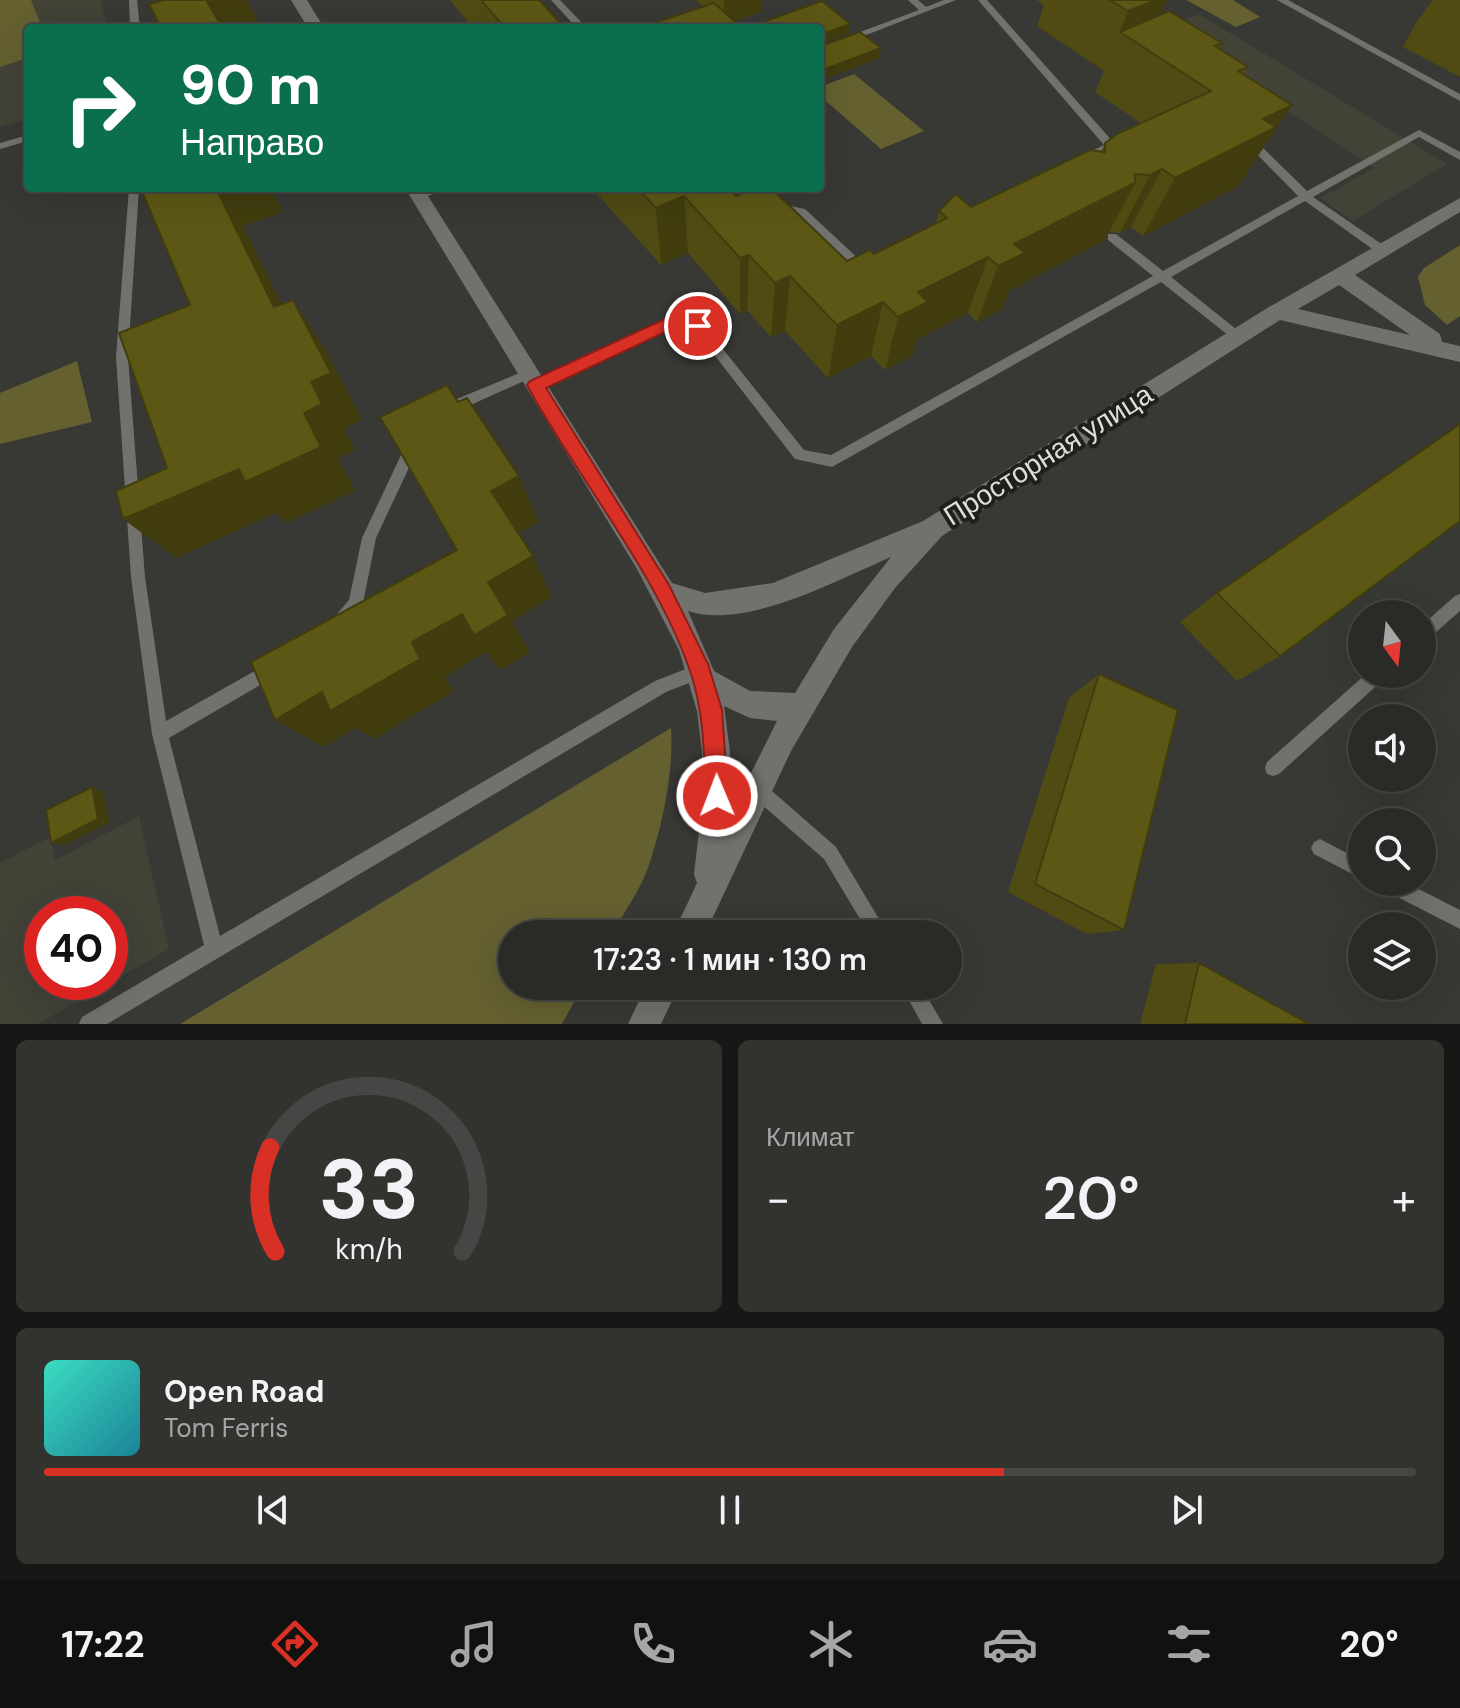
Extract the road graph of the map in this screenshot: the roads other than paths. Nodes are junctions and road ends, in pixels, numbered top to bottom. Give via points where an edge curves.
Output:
1 (133, 0) edge
2 (299, 0) edge
3 (555, 0) edge
4 (912, 0) edge
5 (952, 0) edge
6 (982, 0) edge
7 (1281, 0) edge
8 (925, 10) junction
9 (135, 24) edge
10 (314, 24) edge
11 (578, 24) edge
12 (824, 48) edge
13 (1460, 98) edge
14 (1239, 129) edge
15 (24, 139) edge
16 (0, 146) edge
17 (1460, 157) edge
18 (1068, 166) edge
19 (134, 192) edge
20 (417, 192) edge
21 (747, 192) edge
22 (1305, 196) junction
23 (1460, 204) edge
24 (1112, 237) edge
25 (1382, 250) junction
26 (873, 261) edge
27 (1340, 275) junction
28 (1161, 276) junction
29 (1276, 312) junction
30 (1237, 336) junction
31 (1459, 353) edge
32 (532, 380) junction
33 (933, 528) junction
34 (662, 591) junction
35 (1460, 601) edge
36 (1436, 622) edge
37 (328, 633) edge
38 (293, 657) edge
39 (702, 675) junction
40 (1362, 688) edge
41 (803, 705) junction
42 (160, 734) junction
43 (1273, 768) dead end
44 (758, 790) junction
45 (1320, 848) dead end
46 (1348, 863) edge
47 (1413, 896) edge
48 (705, 905) junction
49 (697, 920) edge
50 (871, 920) edge
51 (1460, 920) edge
52 (215, 951) junction
53 (656, 1000) edge
54 (918, 1000) edge
55 (89, 1024) edge
56 (644, 1024) edge
57 (933, 1024) edge

1 - 9 lane
2 - 10 street
3 - 11 lane
4 - 8 lane
5 - 8 lane
6 - 18 lane via 1111,146
7 - 13 lane
8 - 12 lane
14 - 22 lane
15 - 16 lane
17 - 22 lane via 1419,133
19 - 42 lane via 122,357 138,577
20 - 32 street
21 - 26 lane via 757,203 801,212 860,267
22 - 25 lane
22 - 28 lane
23 - 25 street, Просторная улица
24 - 28 lane
25 - 27 street, Просторная улица
27 - 29 street, Просторная улица
27 - 31 street via 1413,329
28 - 30 lane
28 - 32 lane via 832,461 800,455 698,326 665,325
29 - 30 street, Просторная улица
29 - 31 street
30 - 33 street, Просторная улица
32 - 34 street
32 - 37 lane via 445,409 409,447 369,538 356,603
33 - 34 street via 774,594 705,605
33 - 41 street, Просторная улица via 843,638
34 - 39 street
35 - 36 lane
38 - 42 lane
39 - 41 street via 756,707 777,711
39 - 48 street via 718,765
39 - 52 lane via 661,686
40 - 43 lane
41 - 44 street, Просторная улица
42 - 52 lane
44 - 48 street, Просторная улица
44 - 50 lane via 830,853
45 - 46 lane
47 - 51 lane
48 - 49 street, Просторная улица
52 - 55 lane
53 - 56 street
54 - 57 lane

